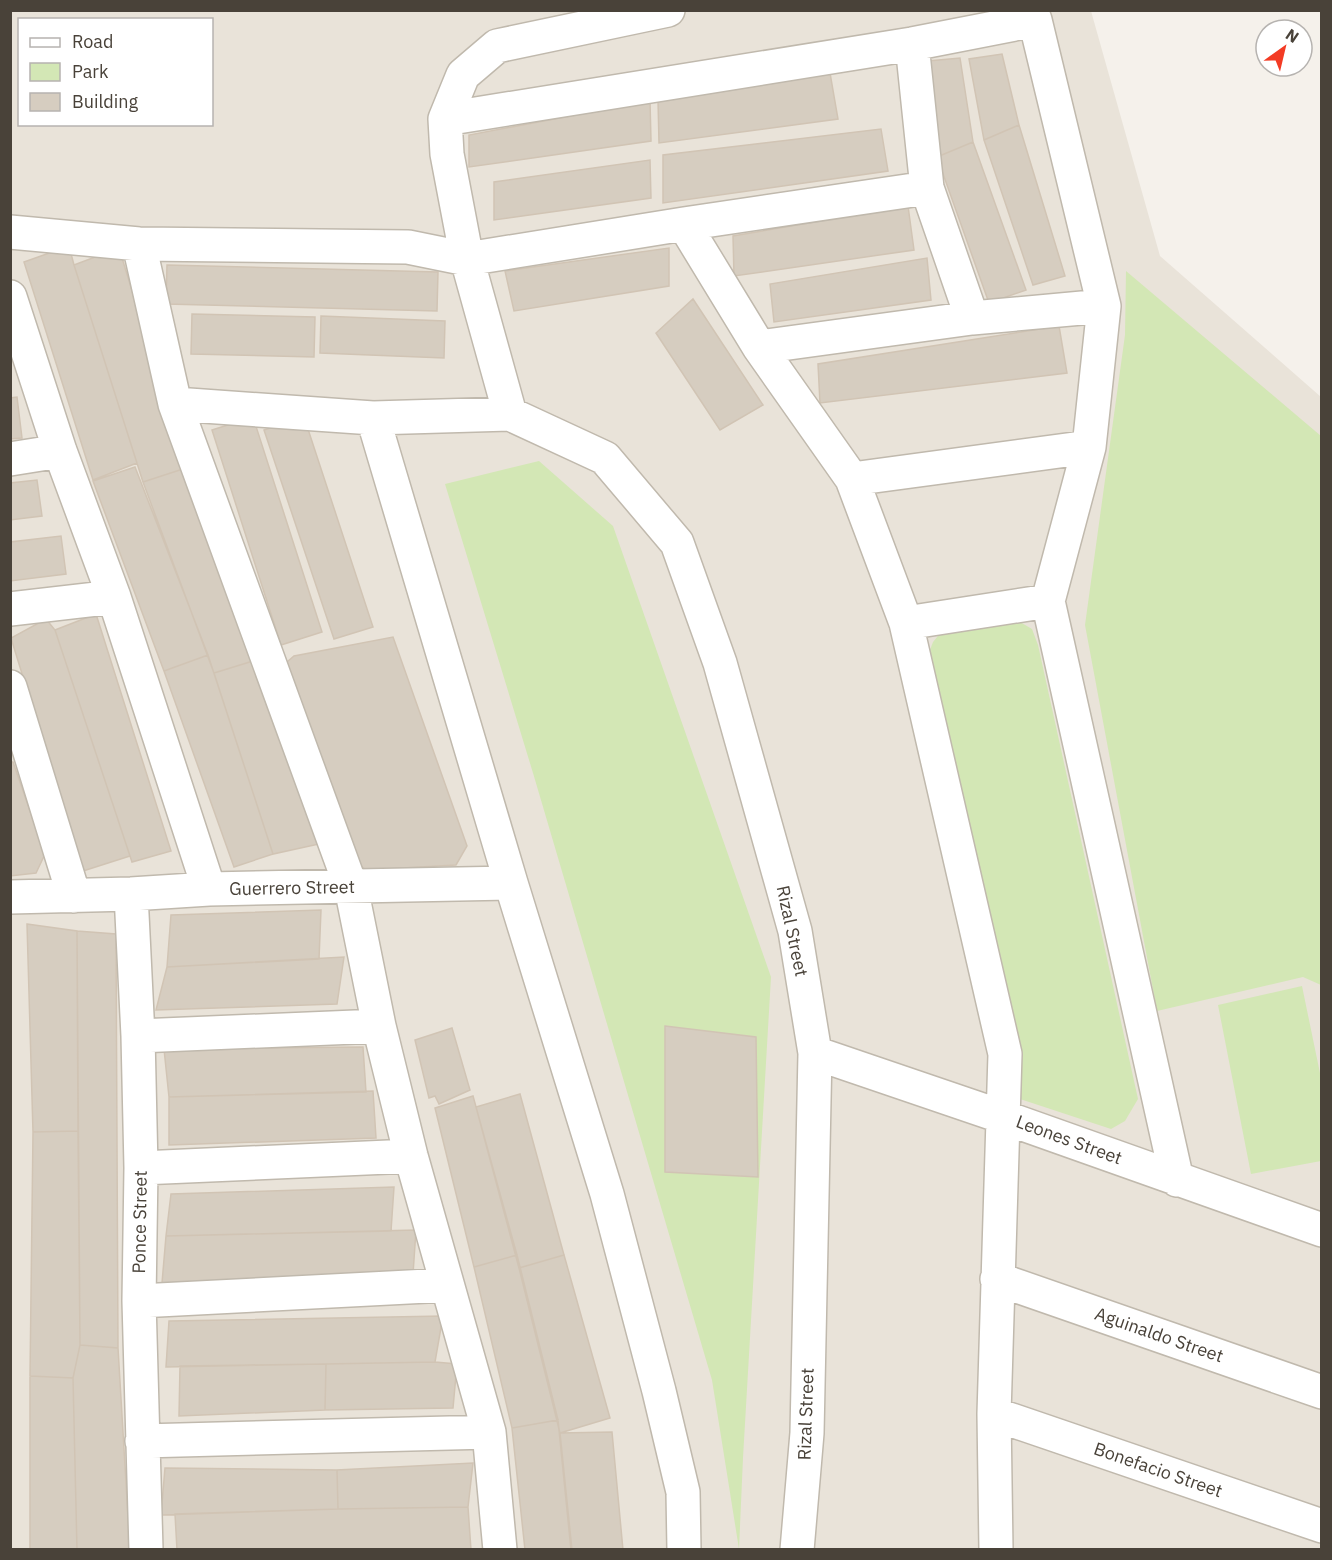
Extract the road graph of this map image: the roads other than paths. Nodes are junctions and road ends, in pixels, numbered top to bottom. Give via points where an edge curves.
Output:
1 (668, 10) edge
2 (912, 44) junction
3 (445, 119) junction
4 (927, 188) junction
5 (684, 224) junction
6 (10, 232) edge
7 (139, 244) junction
8 (467, 259) junction
9 (11, 301) edge
10 (1104, 306) junction
11 (972, 318) junction
12 (759, 347) junction
13 (175, 404) junction
14 (510, 414) junction
15 (373, 418) junction
16 (1089, 447) junction
17 (60, 451) junction
18 (10, 459) edge
19 (852, 480) junction
20 (114, 597) junction
21 (1048, 602) junction
22 (10, 609) edge
23 (906, 623) junction
24 (10, 687) edge
25 (18, 738) edge
26 (511, 883) junction
27 (351, 887) junction
28 (209, 890) junction
29 (131, 894) junction
30 (74, 896) junction
31 (10, 897) edge
32 (379, 1026) junction
33 (138, 1036) junction
34 (815, 1053) junction
35 (1003, 1117) junction
36 (411, 1156) junction
37 (141, 1168) junction
38 (1177, 1180) junction
39 (1322, 1230) edge
40 (997, 1279) junction
41 (447, 1285) junction
42 (139, 1301) junction
43 (1322, 1392) edge
44 (994, 1414) junction
45 (489, 1432) junction
46 (142, 1441) junction
47 (1322, 1526) edge
48 (146, 1550) edge
49 (500, 1550) edge
50 (684, 1550) edge
51 (797, 1550) edge
52 (996, 1550) edge

1 - 3 street via 497,46 463,75
2 - 3 street
2 - 4 street
2 - 10 street via 1035,20
3 - 8 street via 447,154
4 - 5 street
4 - 11 street
5 - 8 street
5 - 12 street
6 - 7 street
7 - 8 street via 408,247
7 - 13 street
8 - 14 street
9 - 17 street
10 - 11 street
10 - 16 street
11 - 12 street
12 - 19 street
13 - 15 street
13 - 27 street
14 - 15 street
14 - 34 street, Rizal Street via 605,458 677,543 720,663 795,931
15 - 26 street
16 - 19 street
16 - 21 street
17 - 18 street
17 - 20 street
19 - 23 street
20 - 22 street
20 - 28 street
21 - 23 street
21 - 38 street
23 - 35 street via 1005,1054
24 - 25 street
25 - 30 street
26 - 27 street, Guerrero Street
26 - 50 street via 607,1194 659,1391 684,1492
27 - 28 street, Guerrero Street
27 - 32 street
28 - 29 street, Guerrero Street
29 - 30 street, Guerrero Street
29 - 33 street, Ponce Street
30 - 31 street, Guerrero Street
32 - 33 street
32 - 36 street
33 - 37 street, Ponce Street
34 - 35 street, Leones Street
34 - 51 street, Rizal Street via 807,1433
35 - 38 street, Leones Street
35 - 40 street
36 - 37 street
36 - 41 street
37 - 42 street, Ponce Street
38 - 39 street, Leones Street
40 - 43 street, Aguinaldo Street
40 - 44 street
41 - 42 street
41 - 45 street
42 - 46 street, Ponce Street
44 - 47 street, Bonefacio Street
44 - 52 street
45 - 46 street
45 - 49 street
46 - 48 street, Ponce Street

